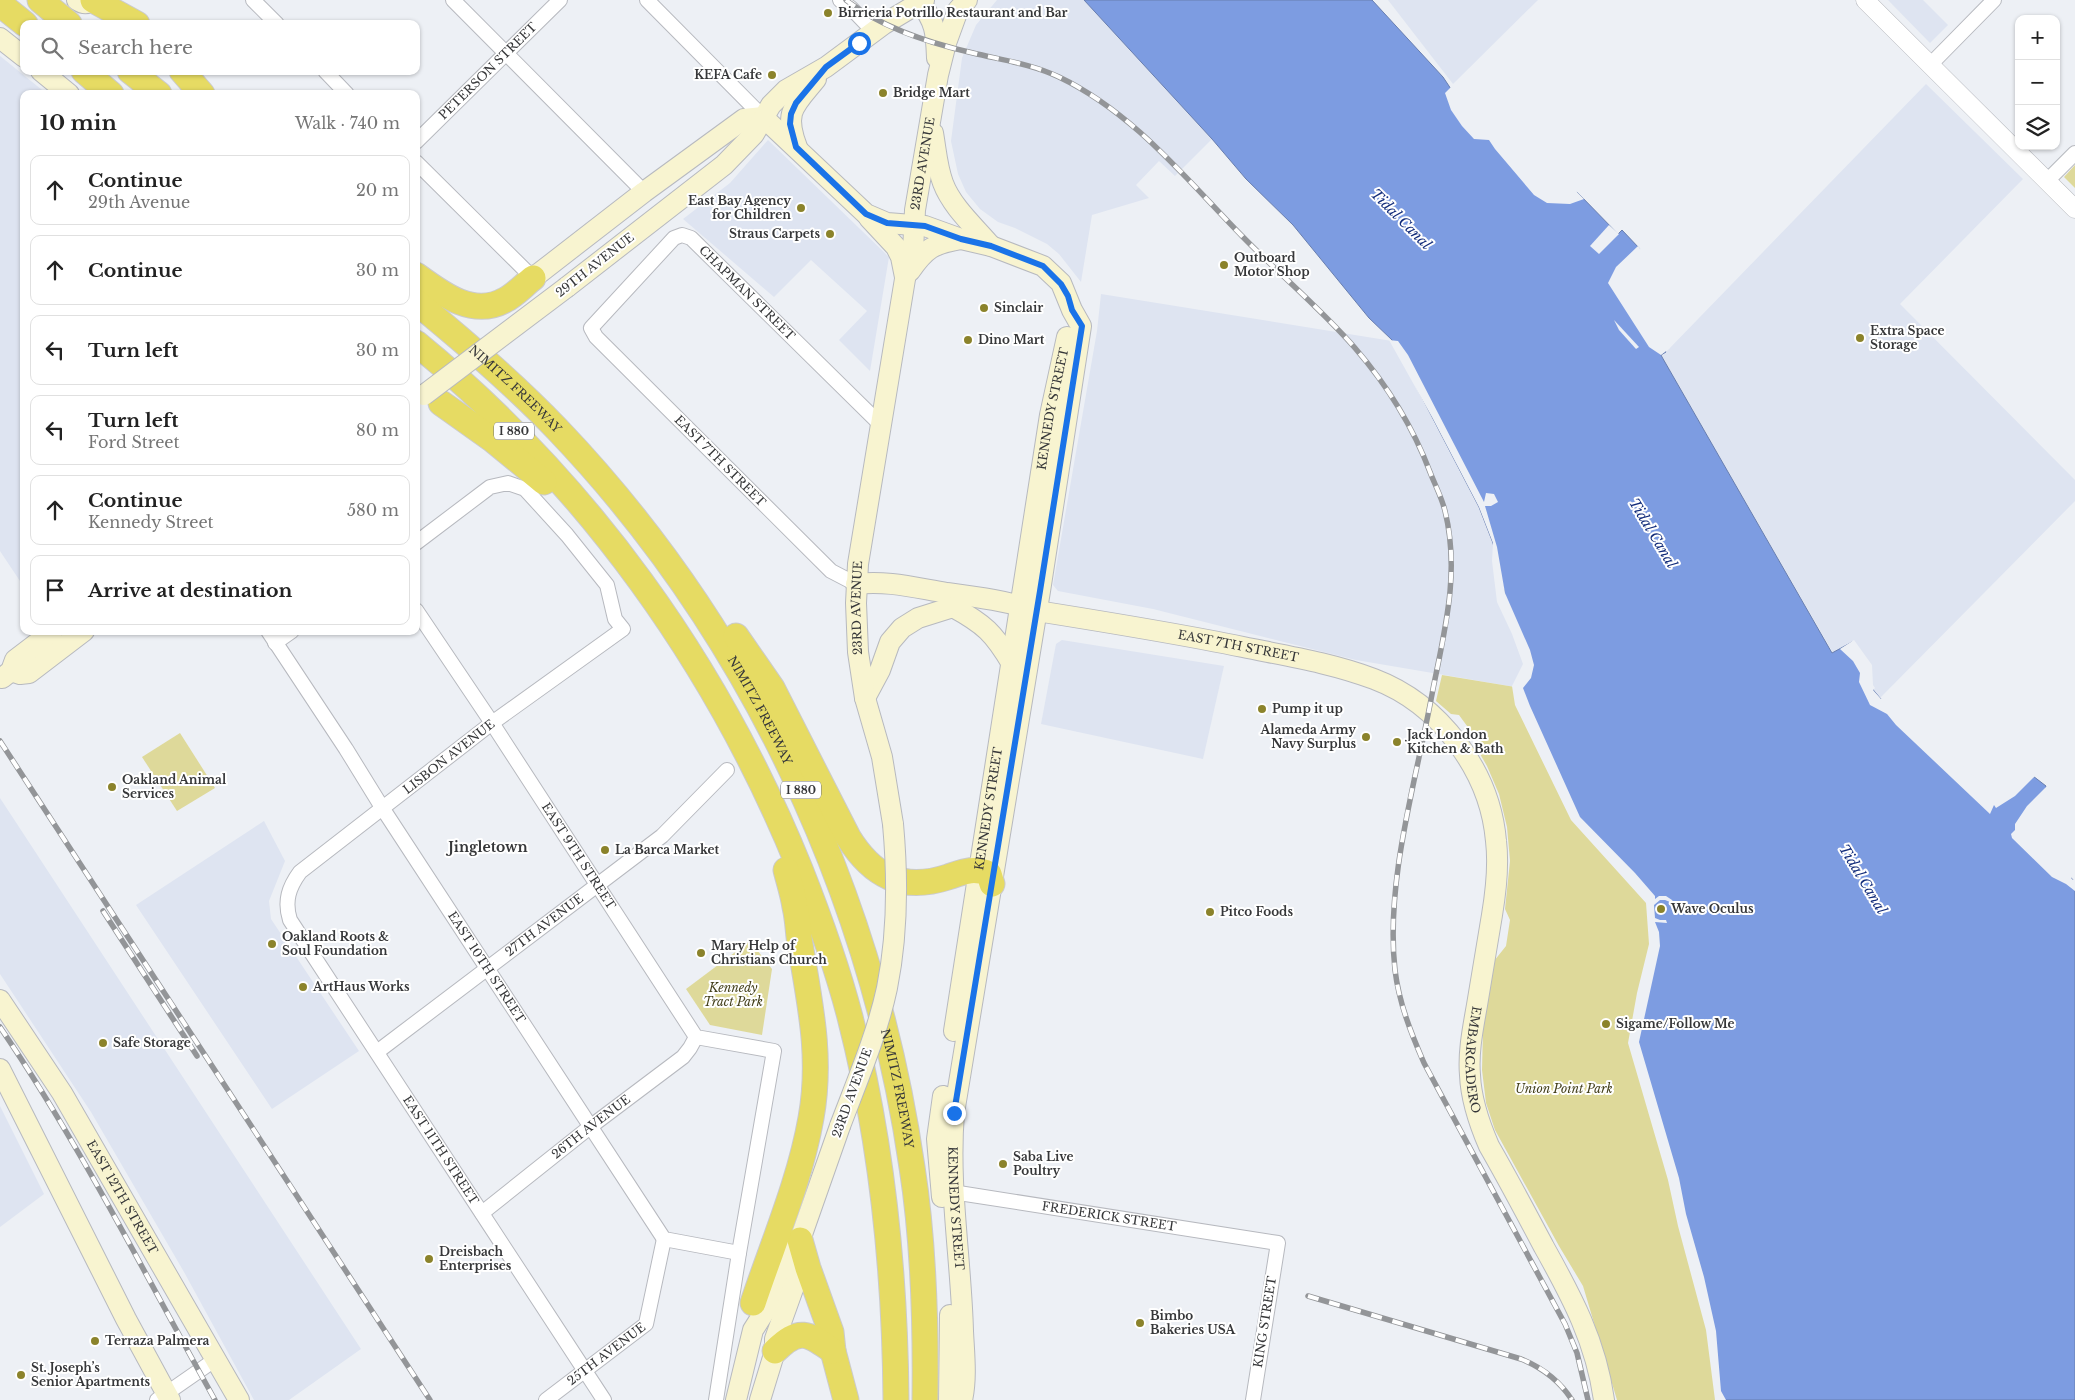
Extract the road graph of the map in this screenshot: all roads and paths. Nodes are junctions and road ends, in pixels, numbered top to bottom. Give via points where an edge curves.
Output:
1 (40, 0) edge
2 (77, 0) edge
3 (92, 0) edge
4 (253, 0) edge
5 (453, 0) edge
6 (560, 0) edge
7 (647, 0) edge
8 (966, 0) edge
9 (1865, 0) edge
10 (1994, 0) edge
11 (922, 1) edge
12 (846, 3) edge
13 (0, 4) edge
14 (20, 20) edge
15 (64, 20) edge
16 (130, 20) edge
17 (273, 20) edge
18 (874, 32) junction
19 (0, 38) edge
20 (507, 52) junction
21 (20, 54) edge
22 (1930, 65) junction
23 (826, 67) junction
24 (46, 75) edge
25 (89, 75) edge
26 (135, 75) edge
27 (185, 75) edge
28 (329, 75) edge
29 (938, 75) junction
30 (64, 90) edge
31 (106, 90) edge
32 (153, 90) edge
33 (199, 90) edge
34 (343, 90) edge
35 (763, 117) junction
36 (931, 119) junction
37 (420, 138) edge
38 (796, 147) junction
39 (2075, 153) edge
40 (420, 166) edge
41 (2047, 181) junction
42 (644, 192) junction
43 (2075, 209) edge
44 (866, 214) junction
45 (914, 224) junction
46 (961, 239) junction
47 (991, 246) junction
48 (420, 278) edge
49 (533, 278) junction
50 (905, 279) junction
51 (420, 305) edge
52 (591, 328) joint
53 (420, 346) edge
54 (424, 397) edge
55 (881, 425) junction
56 (604, 481) junction
57 (602, 530) junction
58 (420, 540) edge
59 (856, 584) junction
60 (953, 607) junction
61 (1026, 611) junction
62 (420, 616) edge
63 (48, 635) edge
64 (79, 635) edge
65 (271, 637) edge
66 (1012, 664) junction
67 (6, 675) edge
68 (865, 698) junction
69 (1429, 713) joint
70 (492, 723) junction
71 (756, 769) junction
72 (727, 770) dead end
73 (383, 809) junction
74 (986, 877) junction
75 (598, 886) junction
76 (288, 896) joint
77 (488, 969) junction
78 (0, 1000) edge
79 (696, 1037) junction
80 (377, 1052) junction
81 (0, 1069) edge
82 (590, 1127) junction
83 (948, 1191) junction
84 (482, 1213) junction
85 (664, 1239) junction
86 (800, 1240) junction
87 (1278, 1243) joint
88 (739, 1253) junction
89 (752, 1303) joint
90 (753, 1330) junction
91 (775, 1351) junction
92 (833, 1351) junction
93 (216, 1359) junction
94 (585, 1370) junction
95 (164, 1398) edge
96 (960, 1398) edge
97 (239, 1400) edge
98 (546, 1400) edge
99 (604, 1400) edge
100 (716, 1400) edge
101 (736, 1400) edge
102 (760, 1400) edge
103 (846, 1400) edge
104 (896, 1400) edge
105 (925, 1400) edge
106 (1253, 1400) edge
107 (1604, 1400) edge

1 - 15 highway
2 - 3 main road via 89,4
3 - 16 highway
4 - 17 street
5 - 20 street
6 - 20 street, PETERSON STREET
7 - 35 street
8 - 29 main road, 23RD AVENUE via 958,10
9 - 22 street
10 - 22 street
11 - 18 main road, 29TH AVENUE
11 - 29 main road via 936,33
12 - 18 street
13 - 14 highway
18 - 23 main road, 29TH AVENUE
19 - 21 main road
20 - 37 street, PETERSON STREET
20 - 42 street
22 - 41 street
23 - 35 main road, 29TH AVENUE via 786,90
23 - 38 main road via 796,103 791,114
24 - 30 main road
25 - 31 highway
26 - 32 highway
27 - 33 highway
28 - 34 street
29 - 36 main road, 23RD AVENUE
35 - 38 main road
35 - 42 main road via 744,119
35 - 54 main road, 29TH AVENUE, bridge via 754,134 724,166
36 - 45 main road, 23RD AVENUE
36 - 47 main road, KENNEDY STREET via 944,185
38 - 44 main road
39 - 41 street
40 - 49 street
41 - 43 street
42 - 49 main road
44 - 45 main road, KENNEDY STREET via 887,223
44 - 50 main road via 896,247
45 - 46 main road, KENNEDY STREET
45 - 50 main road, 23RD AVENUE
46 - 47 main road, KENNEDY STREET
46 - 50 main road via 926,250
47 - 61 main road, KENNEDY STREET via 1043,266 1061,284 1072,310 1050,416
48 - 49 highway via 456,301 487,307 506,300
50 - 55 main road, 23RD AVENUE
51 - 56 highway, NIMITZ FREEWAY / I 880 via 497,371 556,428
52 - 55 street, CHAPMAN STREET via 674,238 682,235 691,238
52 - 59 street, EAST 7TH STREET via 596,337 824,565
53 - 57 highway, I 880 via 475,393 528,445
54 - 57 highway via 494,440
55 - 59 main road, 23RD AVENUE via 858,555
56 - 74 highway via 676,547 772,688 858,854 888,878 910,883 929,883 965,871
56 - 105 highway, NIMITZ FREEWAY / I 880 via 652,542 738,668 784,754 840,885 881,1008 913,1170 922,1267
57 - 71 highway, I 880 via 703,673
58 - 70 street, LISBON AVENUE via 490,487 508,483 525,489 607,585 615,619 623,629
59 - 60 main road, EAST 7TH STREET via 874,594
59 - 61 main road, EAST 7TH STREET via 877,582
59 - 68 main road, 23RD AVENUE via 858,652
60 - 61 main road, EAST 7TH STREET
60 - 66 main road via 989,629
60 - 68 main road via 918,618 902,628 890,642
61 - 66 main road, KENNEDY STREET
61 - 69 main road, EAST 7TH STREET via 1166,632 1313,661 1375,679 1401,692
61 - 74 main road, KENNEDY STREET
62 - 70 street, EAST 9TH STREET
63 - 67 main road via 15,660
64 - 67 main road via 29,673
65 - 73 street, EAST 10TH STREET
66 - 74 main road, KENNEDY STREET
68 - 86 main road, 23RD AVENUE, bridge via 882,757 896,854 894,951 878,1021
69 - 107 main road, EMBARCADERO via 1454,739 1482,784 1496,840 1496,886 1470,1058 1472,1098 1489,1146 1584,1322 1598,1366
70 - 73 street, LISBON AVENUE
70 - 75 street, EAST 9TH STREET
71 - 89 highway via 795,906 815,1033 816,1074 812,1116 801,1162
71 - 104 highway, I 880 via 812,900 847,1007 862,1069 886,1222
72 - 75 street, 27TH AVENUE via 662,836
73 - 76 street, LISBON AVENUE via 300,872
73 - 77 street, EAST 10TH STREET
74 - 83 main road, KENNEDY STREET via 937,1139
75 - 77 street, 27TH AVENUE
75 - 79 street, EAST 9TH STREET
76 - 80 street, EAST 11TH STREET via 290,920
77 - 80 street, 27TH AVENUE
77 - 82 street, EAST 10TH STREET
78 - 93 main road, EAST 12TH STREET via 62,1093
79 - 82 street, 26TH AVENUE via 683,1058
79 - 88 street via 774,1051
80 - 84 street, EAST 11TH STREET
81 - 95 main road
82 - 84 street, 26TH AVENUE
82 - 85 street, EAST 10TH STREET
83 - 87 street, FREDERICK STREET
83 - 96 main road, KENNEDY STREET via 962,1296
84 - 94 street, EAST 11TH STREET
85 - 88 street
85 - 94 street, 25TH AVENUE via 646,1324
86 - 90 main road, 23RD AVENUE via 783,1260 767,1308
86 - 91 main road, 23RD AVENUE via 798,1275 775,1339
86 - 92 highway via 831,1332
87 - 106 street, KING STREET
88 - 100 street
89 - 90 main road
90 - 101 main road, 23RD AVENUE
91 - 92 highway via 788,1338 801,1335 814,1337
91 - 102 main road, 23RD AVENUE
92 - 103 highway
93 - 95 street
93 - 97 main road, EAST 12TH STREET
94 - 98 street, 25TH AVENUE
94 - 99 street, EAST 11TH STREET

